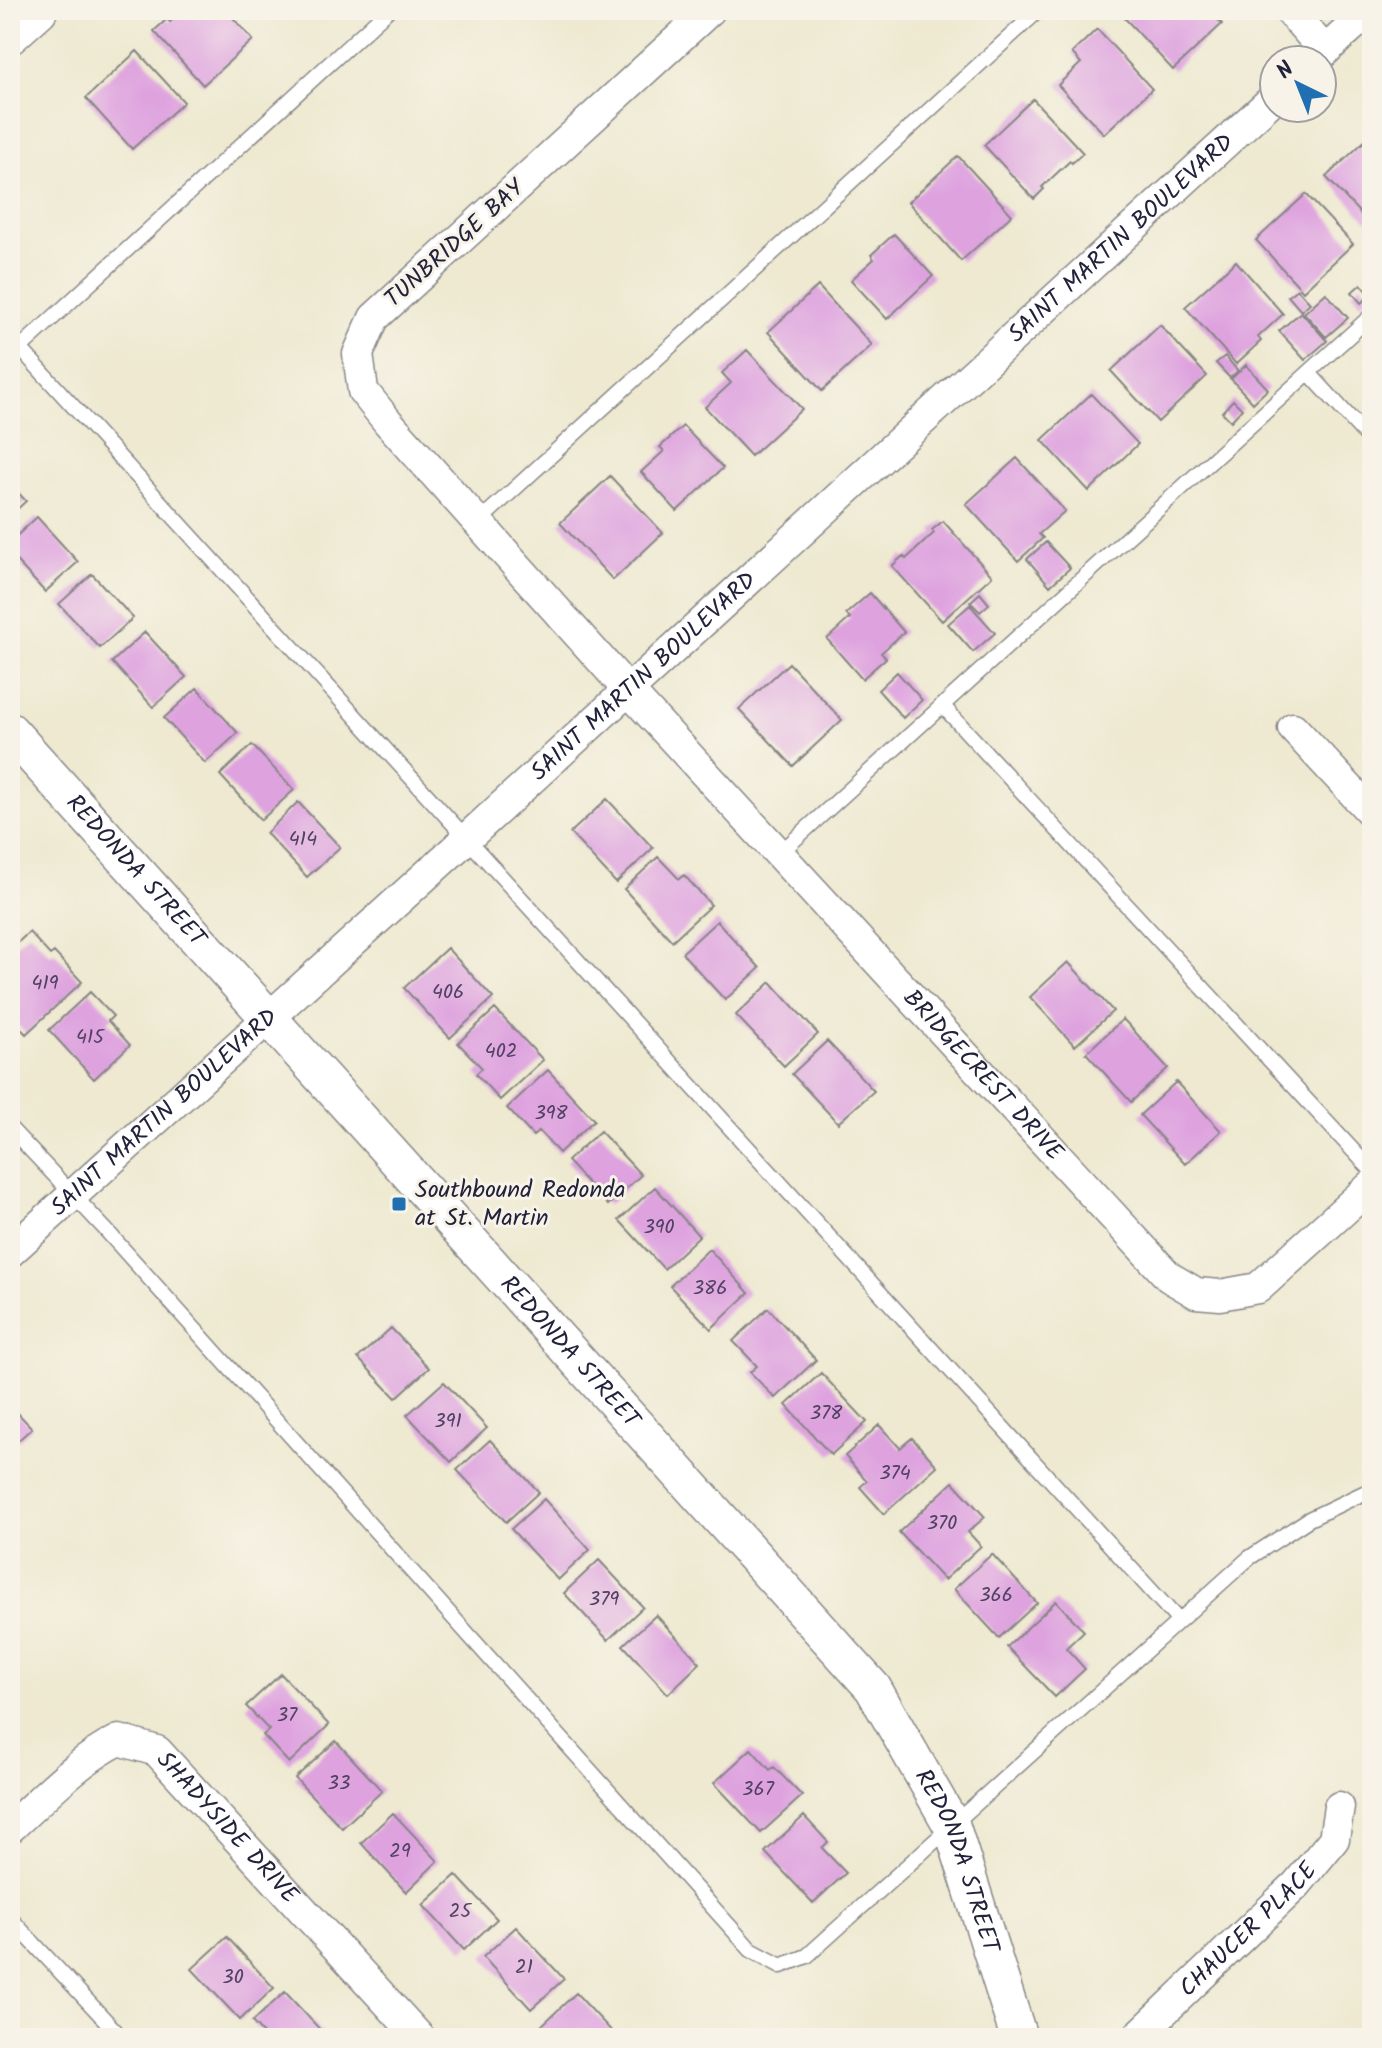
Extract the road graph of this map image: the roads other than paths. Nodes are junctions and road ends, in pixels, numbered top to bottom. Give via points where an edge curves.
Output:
1 (39, 10) edge
2 (388, 10) edge
3 (710, 10) edge
4 (1039, 10) edge
5 (1289, 10) edge
6 (1370, 10) edge
7 (10, 36) edge
8 (1312, 44) edge
9 (1333, 44) edge
10 (1258, 113) edge
11 (1372, 315) edge
12 (15, 342) edge
13 (1309, 373) junction
14 (1372, 442) edge
15 (477, 524) junction
16 (628, 690) junction
17 (942, 705) junction
18 (1293, 728) dead end
19 (10, 731) edge
20 (1372, 813) edge
21 (465, 840) junction
22 (780, 853) junction
23 (267, 1018) junction
24 (10, 1128) edge
25 (1372, 1171) edge
26 (1372, 1185) edge
27 (72, 1196) junction
28 (10, 1252) edge
29 (1372, 1489) edge
30 (1179, 1621) junction
31 (1339, 1807) dead end
32 (951, 1824) junction
33 (10, 1828) edge
34 (10, 1918) edge
35 (122, 2038) edge
36 (420, 2038) edge
37 (1019, 2038) edge
38 (1136, 2038) edge

1 - 7 street
2 - 12 lane
3 - 15 street, TUNBRIDGE BAY via 374,318 363,342 358,354 363,391
4 - 15 lane
5 - 8 street
6 - 9 street
10 - 16 street, SAINT MARTIN BOULEVARD
11 - 13 lane
12 - 21 lane
13 - 14 lane
13 - 17 lane
15 - 16 street, TUNBRIDGE BAY
16 - 21 street, SAINT MARTIN BOULEVARD
16 - 22 street, BRIDGECREST DRIVE
17 - 22 lane
17 - 25 lane
18 - 20 street
19 - 23 street, REDONDA STREET
21 - 23 street, SAINT MARTIN BOULEVARD
21 - 30 lane
22 - 26 street, BRIDGECREST DRIVE via 1169,1277 1196,1293 1258,1288
23 - 27 street, SAINT MARTIN BOULEVARD
23 - 32 street, REDONDA STREET via 873,1688
24 - 27 lane
27 - 28 street, SAINT MARTIN BOULEVARD
27 - 32 lane via 751,1950 781,1966 807,1956
29 - 30 lane via 1309,1519 1249,1558
30 - 32 lane
31 - 38 street, CHAUCER PLACE via 1334,1839 1297,1884
32 - 37 street, REDONDA STREET
33 - 36 street, SHADYSIDE DRIVE via 101,1749 119,1740 157,1751
34 - 35 lane

